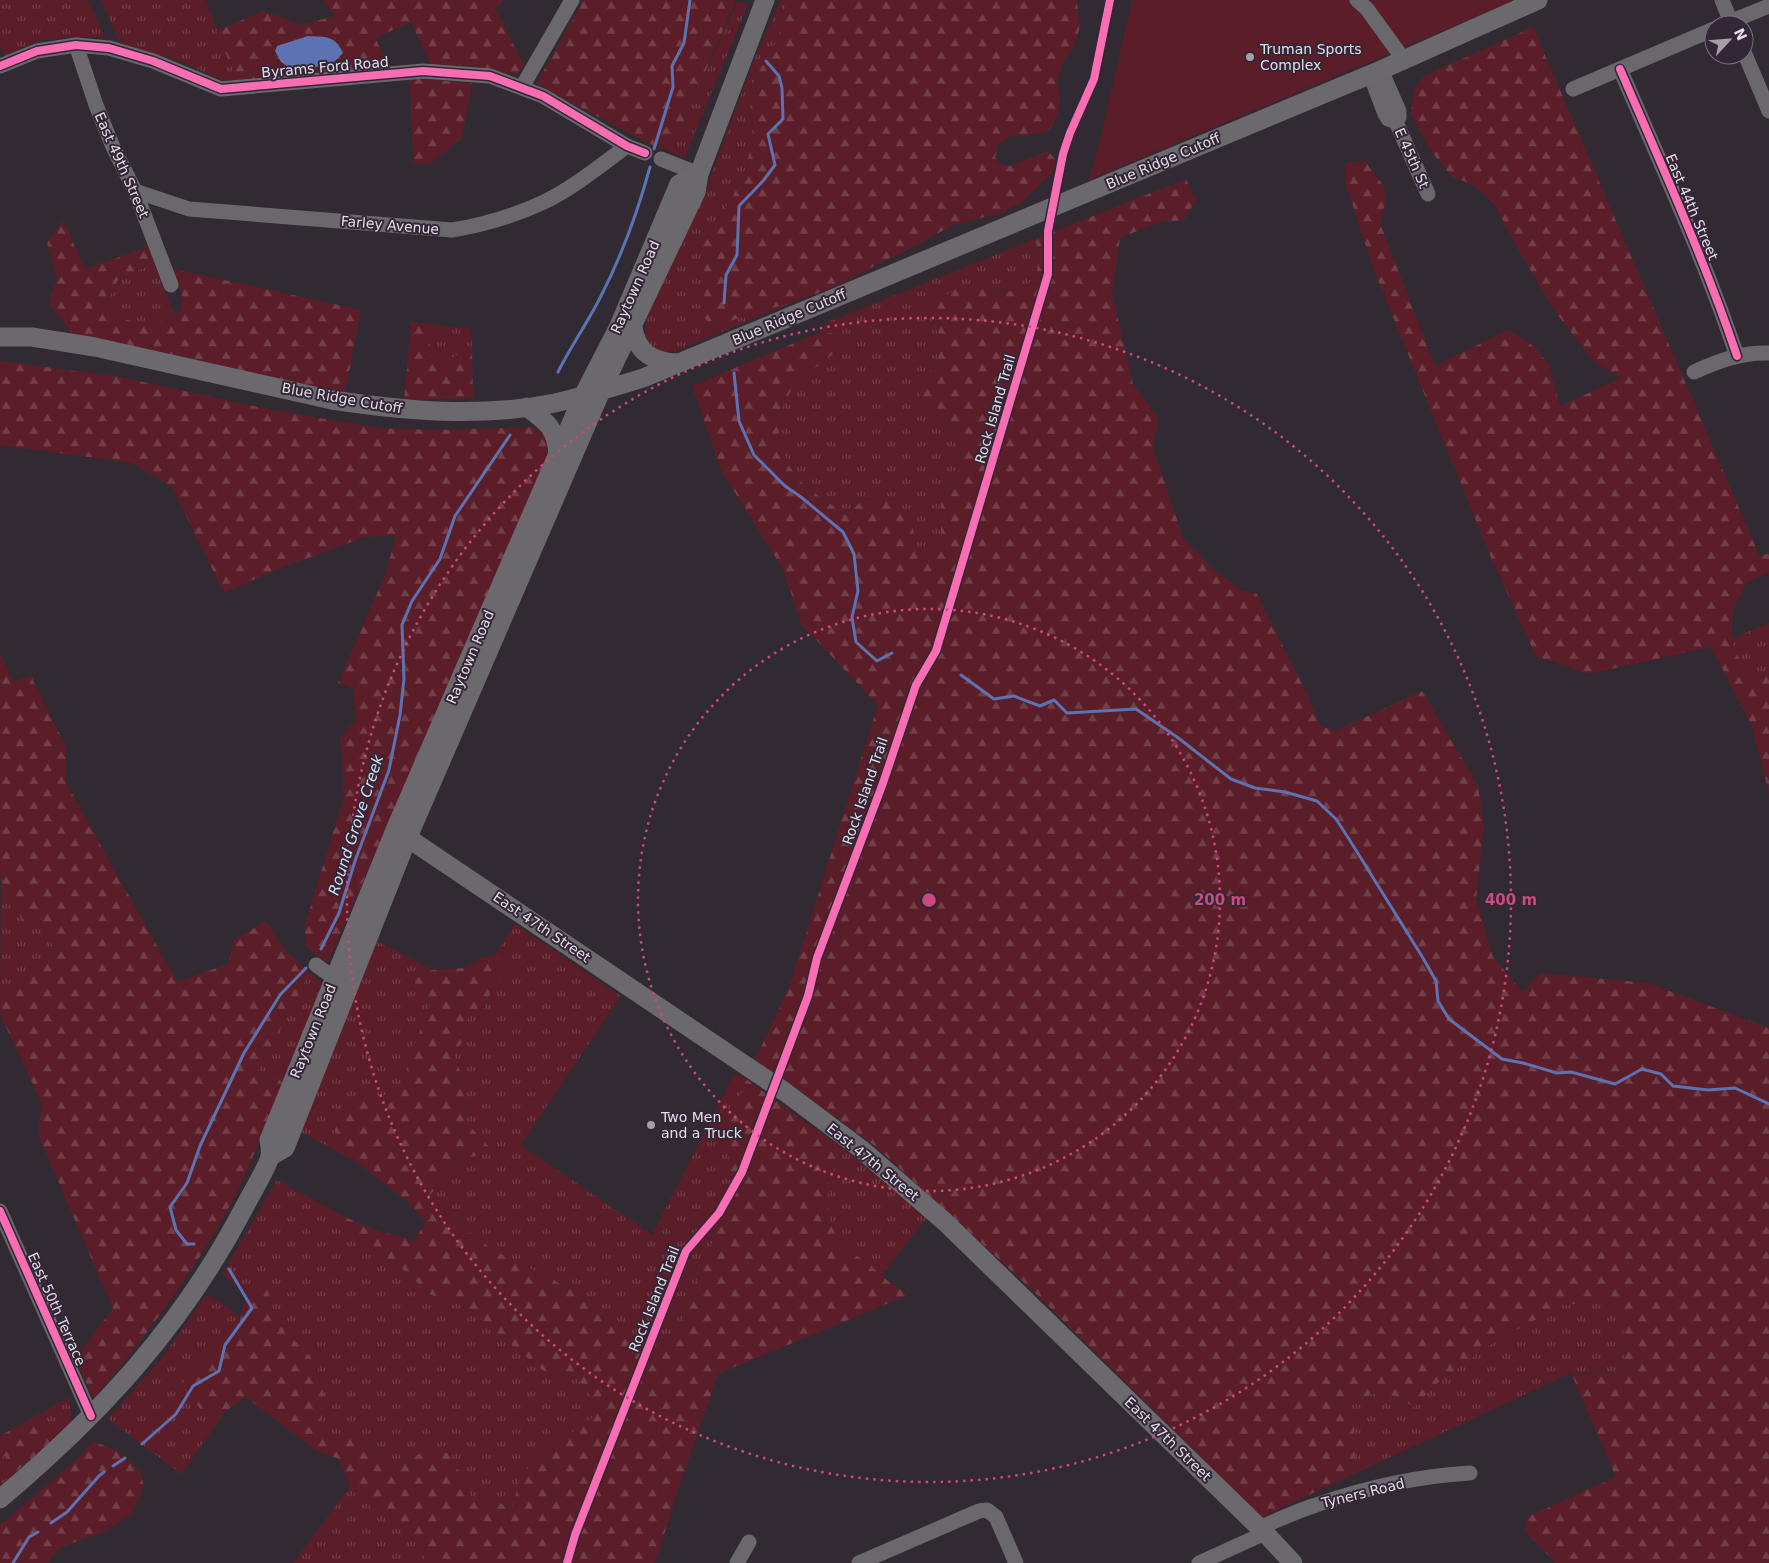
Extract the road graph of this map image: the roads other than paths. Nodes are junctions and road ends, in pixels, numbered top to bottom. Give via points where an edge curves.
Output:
1 (572, 0) edge
2 (765, 0) edge
3 (1357, 0) edge
4 (1538, 0) edge
5 (1722, 0) edge
6 (1769, 6) edge
7 (1726, 15) edge
8 (1749, 15) edge
9 (1704, 33) edge
10 (76, 45) junction
11 (1404, 60) junction
12 (1750, 65) edge
13 (0, 66) edge
14 (1620, 69) junction
15 (1376, 72) junction
16 (522, 87) junction
17 (1573, 89) dead end
18 (1769, 111) edge
19 (627, 146) junction
20 (645, 153) dead end
21 (661, 159) dead end
22 (699, 174) junction
23 (135, 191) junction
24 (1428, 194) dead end
25 (171, 285) dead end
26 (633, 327) junction
27 (0, 337) edge
28 (1769, 353) edge
29 (1737, 356) junction
30 (677, 363) junction
31 (1694, 372) dead end
32 (592, 394) junction
33 (527, 407) junction
34 (558, 454) junction
35 (402, 833) junction
36 (316, 965) dead end
37 (342, 983) junction
38 (0, 1211) edge
39 (91, 1416) junction
40 (1470, 1473) dead end
41 (0, 1499) edge
42 (1262, 1531) junction
43 (749, 1542) dead end
44 (737, 1563) edge
45 (859, 1563) edge
46 (1016, 1563) edge
47 (1199, 1563) edge
48 (1293, 1563) edge

1 - 16 street
2 - 22 main road, Raytown Road
3 - 11 street
4 - 11 main road, Blue Ridge Cutoff
5 - 7 street
6 - 8 street
9 - 14 street
10 - 13 street, Byrams Ford Road via 37,51
10 - 16 street, Byrams Ford Road via 109,48 153,61 221,89 423,70 490,76
10 - 23 street, East 49th Street via 113,147
11 - 15 main road, Blue Ridge Cutoff
12 - 18 street
14 - 17 street
14 - 29 street, East 44th Street via 1722,312
15 - 24 street, E 45th St via 1399,111 1396,122
15 - 30 main road, Blue Ridge Cutoff
16 - 19 street, Byrams Ford Road
19 - 20 street, Byrams Ford Road
19 - 23 street, Farley Avenue via 545,202 481,226 452,230 188,209
21 - 22 street
22 - 26 main road, Raytown Road via 696,192
22 - 32 main road, Raytown Road via 680,184
23 - 25 street, East 49th Street
26 - 30 main road via 638,344 649,356 665,363
26 - 32 main road, Raytown Road
27 - 33 main road, Blue Ridge Cutoff via 32,337 95,347 370,406 471,412
28 - 29 street
29 - 31 street
30 - 32 main road, Blue Ridge Cutoff
32 - 33 main road, Blue Ridge Cutoff
32 - 34 main road, Raytown Road
32 - 35 main road, Raytown Road
33 - 34 main road via 555,433
34 - 35 main road, Raytown Road
35 - 37 main road, Raytown Road
35 - 42 main road, East 47th Street via 785,1092 861,1149 945,1222
36 - 37 street
37 - 39 main road, Raytown Road via 285,1148 270,1156 231,1232 161,1338
38 - 39 street, East 50th Terrace
39 - 41 main road, Raytown Road
40 - 42 street, Tyners Road via 1437,1475 1316,1505
42 - 47 street, Tyners Road
42 - 48 main road, East 47th Street
43 - 44 street
45 - 46 street via 987,1510 996,1518

